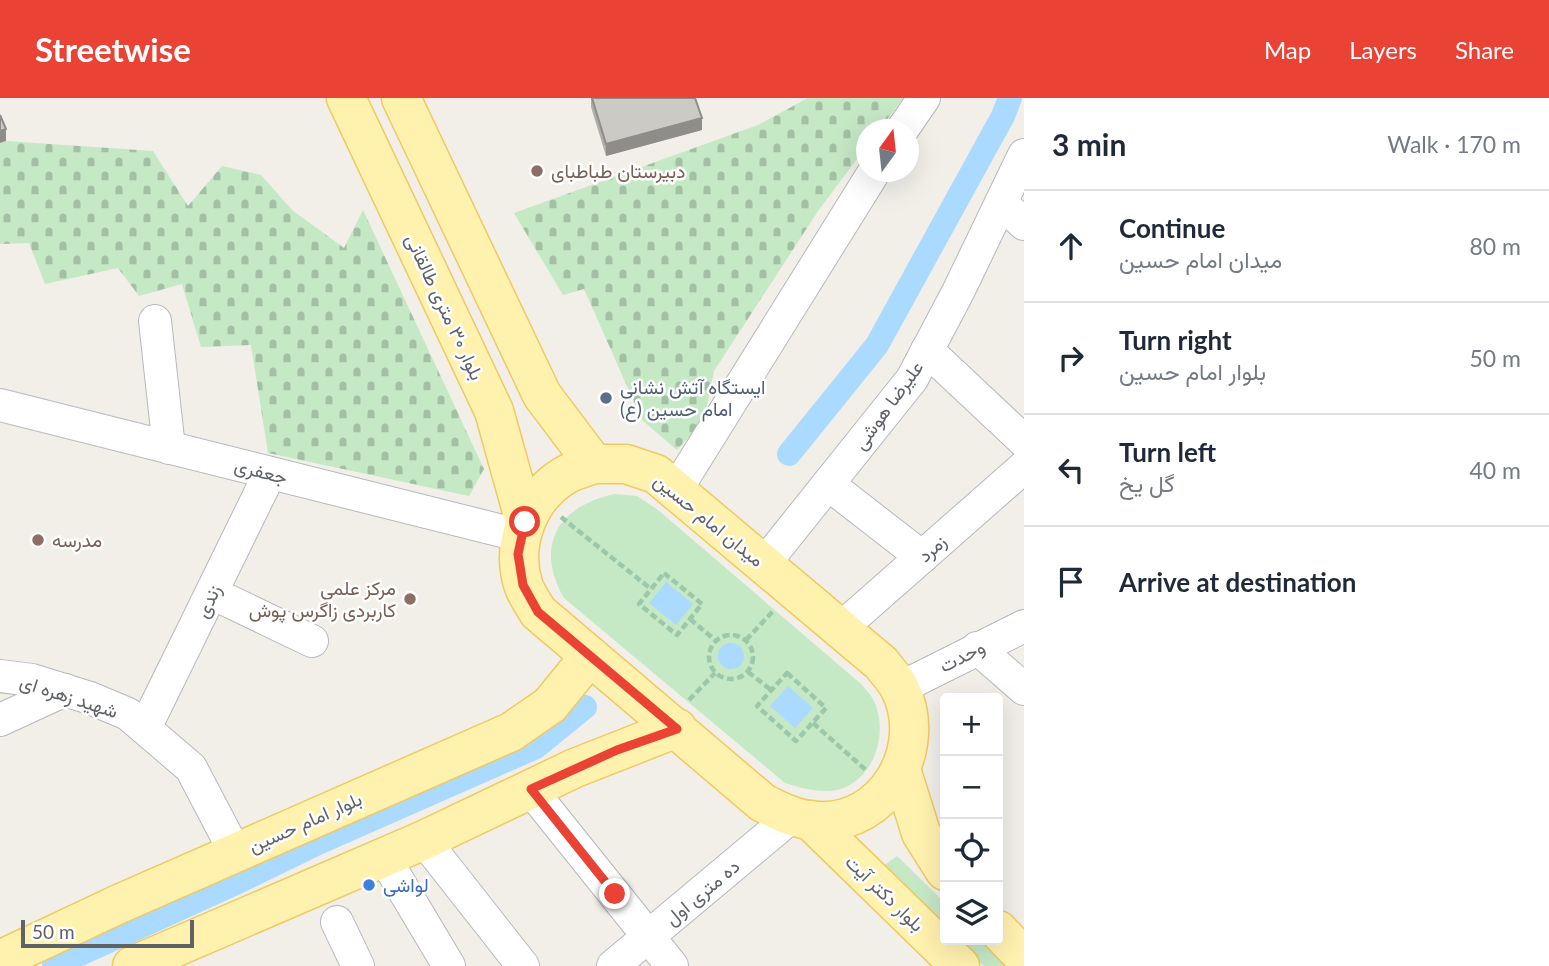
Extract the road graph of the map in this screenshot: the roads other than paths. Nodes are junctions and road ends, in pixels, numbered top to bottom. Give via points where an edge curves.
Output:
1 (346, 98) edge
2 (401, 98) edge
3 (925, 98) edge
4 (910, 119) edge
5 (1024, 155) edge
6 (868, 182) edge
7 (1001, 203) junction
8 (1024, 224) edge
9 (155, 321) dead end
10 (927, 351) junction
11 (0, 405) edge
12 (1024, 441) edge
13 (169, 448) junction
14 (594, 464) junction
15 (1024, 467) edge
16 (270, 473) junction
17 (828, 484) junction
18 (676, 491) junction
19 (528, 519) junction
20 (922, 557) junction
21 (764, 564) junction
22 (212, 593) junction
23 (1024, 626) edge
24 (840, 629) junction
25 (312, 641) dead end
26 (977, 648) junction
27 (590, 656) junction
28 (0, 676) edge
29 (900, 688) junction
30 (1024, 689) edge
31 (65, 690) junction
32 (0, 720) edge
33 (672, 725) junction
34 (145, 728) junction
35 (895, 779) junction
36 (531, 789) junction
37 (800, 819) junction
38 (424, 840) junction
39 (235, 852) junction
40 (384, 857) junction
41 (940, 863) edge
42 (337, 922) dead end
43 (1003, 935) edge
44 (649, 936) junction
45 (174, 957) edge
46 (1024, 957) edge
47 (0, 960) edge
48 (132, 966) edge
49 (358, 966) edge
50 (449, 966) edge
51 (523, 966) edge
52 (613, 966) edge
53 (672, 966) edge
54 (960, 966) edge

1 - 19 main road, بلوار ۳۰ متری طالقانی via 494,411
2 - 14 main road via 542,395
3 - 4 street
5 - 7 street, علیرضا هوشی
6 - 18 street
7 - 8 street
7 - 10 street, علیرضا هوشی
9 - 13 street
10 - 12 street
10 - 17 street, علیرضا هوشی via 912,379
11 - 13 street, جعفری
13 - 16 street, جعفری
14 - 18 main road, میدان امام حسین via 626,464 656,474
14 - 19 main road, میدان امام حسین via 565,475
15 - 20 street, زمرد
16 - 19 street, جعفری
16 - 22 street, زندی
17 - 20 street
17 - 21 street, علیرضا هوشی
18 - 21 main road, میدان امام حسین
19 - 27 main road via 518,554 523,585 538,612
20 - 24 street, زمرد
21 - 24 main road, میدان امام حسین
22 - 25 street
22 - 34 street, زندی
23 - 26 street, وحدت
24 - 29 main road, میدان امام حسین via 881,663
26 - 29 street, وحدت
26 - 30 street
27 - 33 main road
27 - 39 main road, بلوار امام حسین via 550,705 511,732
28 - 31 street, شهید زهره ای
29 - 35 main road, میدان امام حسین via 910,717 909,748
31 - 32 street
31 - 34 street, شهید زهره ای via 128,715
33 - 36 main road
33 - 37 main road via 763,803
34 - 39 street, شهید زهره ای via 191,768
35 - 37 main road via 878,801 852,816 821,822
35 - 41 main road
36 - 38 main road
36 - 44 street
37 - 44 street, ده متری اول
37 - 54 main road, بلوار دکتر آیت
38 - 40 main road
38 - 51 street
39 - 47 main road, بلوار امام حسین
40 - 45 main road
40 - 50 street
42 - 49 street
43 - 46 main road
44 - 52 street, ده متری اول
44 - 53 street
45 - 48 main road

